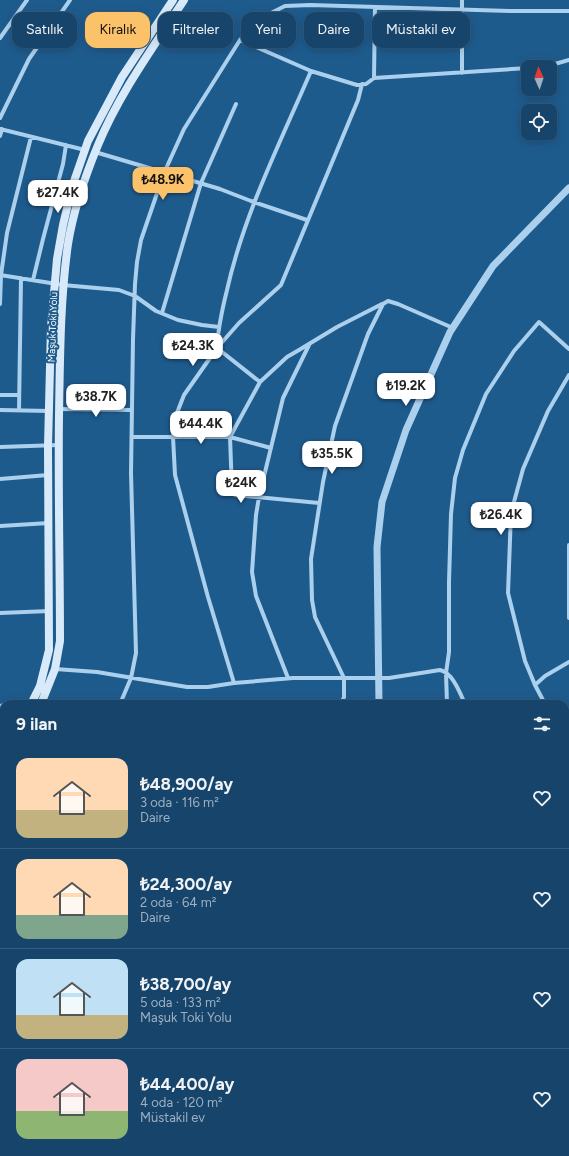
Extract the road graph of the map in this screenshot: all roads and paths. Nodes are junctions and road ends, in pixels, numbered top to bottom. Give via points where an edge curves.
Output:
1 (27, 0) edge
2 (70, 0) edge
3 (173, 0) edge
4 (184, 0) edge
5 (462, 0) edge
6 (375, 7) junction
7 (462, 10) junction
8 (569, 11) edge
9 (0, 38) edge
10 (240, 40) junction
11 (569, 60) edge
12 (557, 63) edge
13 (521, 69) edge
14 (311, 71) junction
15 (462, 73) junction
16 (374, 78) junction
17 (362, 84) junction
18 (236, 104) dead end
19 (0, 118) edge
20 (1, 129) edge
21 (0, 136) edge
22 (31, 137) junction
23 (66, 145) junction
24 (85, 150) junction
25 (95, 152) junction
26 (164, 173) junction
27 (201, 183) junction
28 (569, 188) edge
29 (254, 202) junction
30 (307, 220) junction
31 (1, 275) edge
32 (21, 278) junction
33 (33, 280) junction
34 (54, 283) junction
35 (63, 284) junction
36 (135, 296) junction
37 (0, 304) edge
38 (383, 304) junction
39 (162, 313) junction
40 (219, 327) junction
41 (453, 328) junction
42 (308, 345) junction
43 (217, 348) junction
44 (569, 349) edge
45 (569, 375) edge
46 (260, 382) junction
47 (0, 395) edge
48 (19, 395) junction
49 (59, 409) junction
50 (0, 410) edge
51 (19, 410) junction
52 (132, 410) junction
53 (49, 411) junction
54 (230, 436) junction
55 (132, 437) junction
56 (173, 437) junction
57 (59, 445) junction
58 (48, 446) junction
59 (0, 447) edge
60 (271, 448) junction
61 (48, 475) junction
62 (0, 479) edge
63 (259, 497) junction
64 (319, 503) junction
65 (50, 523) junction
66 (0, 526) edge
67 (569, 545) edge
68 (50, 611) junction
69 (0, 612) edge
70 (569, 618) edge
71 (569, 662) edge
72 (55, 670) junction
73 (446, 673) junction
74 (131, 678) junction
75 (288, 678) junction
76 (344, 678) junction
77 (379, 678) junction
78 (234, 683) junction
79 (535, 685) junction
80 (33, 700) edge
81 (43, 700) edge
82 (122, 700) edge
83 (343, 700) edge
84 (379, 700) edge
85 (447, 700) edge
86 (463, 700) edge
87 (543, 700) edge

1 - 9 street
2 - 19 street via 29,59
3 - 24 main road via 122,77
4 - 25 main road, Maşuk Toki Yolu via 119,102
5 - 7 street
6 - 7 street
6 - 10 street via 285,6 255,23
6 - 16 street
7 - 8 street
7 - 15 street
10 - 14 street
10 - 26 street via 184,129
11 - 12 street
13 - 15 street
14 - 17 street via 357,85
14 - 29 street
15 - 16 street
16 - 17 street
17 - 30 street via 358,100
18 - 27 street
20 - 21 street
20 - 22 street
22 - 23 street
22 - 31 street via 7,233
23 - 24 street
23 - 33 street
24 - 34 main road via 72,187 63,225
25 - 26 street
25 - 35 main road, Maşuk Toki Yolu via 81,192 69,242
26 - 27 street
26 - 36 street via 141,240
27 - 29 street
27 - 39 street
28 - 41 street via 493,266
29 - 30 street
29 - 40 street via 232,266
30 - 43 street via 281,284
31 - 32 street
31 - 37 street
32 - 33 street
32 - 48 street
33 - 34 street
34 - 35 street
34 - 53 main road
35 - 36 street via 119,290
35 - 49 main road, Maşuk Toki Yolu
36 - 39 street
36 - 52 street
38 - 41 street via 388,301 398,304
38 - 42 street
38 - 64 street via 368,334 335,426
39 - 40 street via 178,320
40 - 43 street
41 - 77 street via 406,430 382,502 377,547
42 - 46 street via 287,357
42 - 60 street via 283,398
43 - 46 street
43 - 56 street via 184,395 175,418
44 - 73 street via 539,322 514,351 486,394 463,450 455,478 451,514 449,652
45 - 79 street via 548,411 522,469 511,513 508,593 525,661
46 - 54 street
47 - 48 street
48 - 51 street
49 - 52 street
49 - 57 main road, Maşuk Toki Yolu
50 - 51 street
51 - 53 street
52 - 55 street
53 - 58 main road
54 - 56 street
54 - 60 street
54 - 63 street via 232,491 235,495
55 - 56 street
55 - 74 street via 136,652
56 - 78 street via 177,482
57 - 58 street
57 - 72 main road, Maşuk Toki Yolu via 60,641
58 - 59 street
58 - 61 main road
60 - 63 street
61 - 62 street
61 - 65 main road
63 - 64 street
63 - 75 street via 253,586
64 - 76 street via 311,559 312,600 315,617
65 - 66 street
65 - 68 main road
67 - 70 street
68 - 69 street
68 - 80 main road via 49,650 40,686
71 - 79 street
72 - 74 street via 97,672
72 - 81 main road, Maşuk Toki Yolu
73 - 77 street via 440,670
73 - 85 street
73 - 86 street
74 - 78 street via 187,687
74 - 82 street
75 - 76 street
75 - 78 street
76 - 77 street
76 - 83 street
77 - 84 street
79 - 87 street

